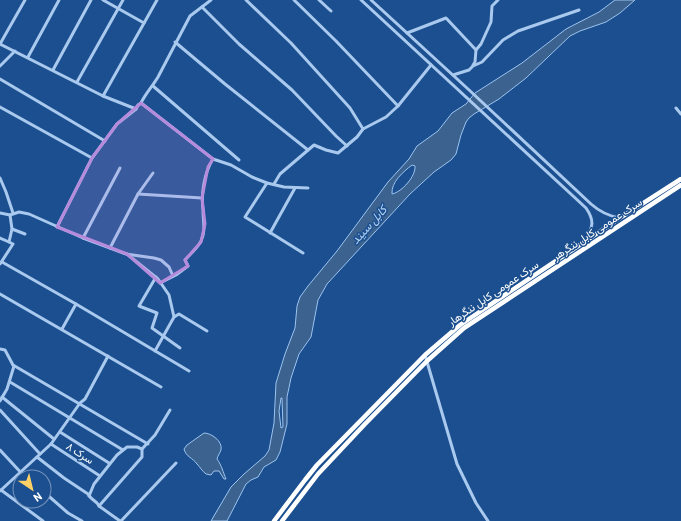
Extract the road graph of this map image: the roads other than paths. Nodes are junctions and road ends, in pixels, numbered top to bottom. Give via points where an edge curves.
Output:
1 (25, 0) edge
2 (59, 0) edge
3 (91, 0) edge
4 (103, 0) edge
5 (123, 0) edge
6 (157, 0) edge
7 (211, 0) edge
8 (246, 0) edge
9 (294, 0) edge
10 (319, 0) edge
11 (361, 0) edge
12 (371, 0) edge
13 (498, 0) edge
14 (202, 7) junction
15 (118, 9) junction
16 (579, 10) dead end
17 (331, 11) dead end
18 (385, 13) junction
19 (380, 18) junction
20 (144, 23) junction
21 (407, 33) junction
22 (175, 42) junction
23 (0, 44) edge
24 (476, 50) junction
25 (15, 51) junction
26 (28, 57) junction
27 (431, 65) junction
28 (0, 66) edge
29 (472, 66) junction
30 (53, 70) junction
31 (453, 75) junction
32 (0, 79) edge
33 (77, 82) junction
34 (152, 86) junction
35 (103, 96) junction
36 (142, 103) junction
37 (398, 106) junction
38 (0, 107) edge
39 (676, 108) dead end
40 (136, 109) junction
41 (681, 114) edge
42 (363, 129) junction
43 (104, 141) junction
44 (347, 146) junction
45 (308, 150) junction
46 (92, 158) junction
47 (213, 159) junction
48 (239, 160) dead end
49 (120, 168) dead end
50 (153, 173) dead end
51 (0, 178) edge
52 (681, 179) edge
53 (267, 182) junction
54 (274, 184) junction
55 (681, 185) edge
56 (295, 188) junction
57 (308, 188) dead end
58 (138, 194) junction
59 (202, 198) junction
60 (0, 213) edge
61 (11, 214) junction
62 (620, 218) junction
63 (57, 226) junction
64 (12, 229) junction
65 (270, 233) junction
66 (25, 234) dead end
67 (0, 238) edge
68 (83, 238) junction
69 (9, 242) junction
70 (584, 242) junction
71 (110, 248) junction
72 (303, 253) dead end
73 (126, 254) junction
74 (1, 263) edge
75 (173, 276) junction
76 (156, 277) junction
77 (160, 283) junction
78 (0, 294) edge
79 (76, 304) junction
80 (174, 317) junction
81 (62, 329) junction
82 (208, 331) dead end
83 (163, 336) junction
84 (180, 348) dead end
85 (0, 349) edge
86 (155, 350) junction
87 (425, 355) junction
88 (108, 356) junction
89 (428, 361) junction
90 (14, 365) junction
91 (189, 371) dead end
92 (10, 382) junction
93 (161, 387) dead end
94 (2, 397) junction
95 (0, 401) edge
96 (80, 403) junction
97 (0, 410) edge
98 (170, 410) dead end
99 (70, 418) junction
100 (60, 432) junction
101 (54, 439) junction
102 (51, 444) junction
103 (148, 444) junction
104 (142, 449) junction
105 (0, 450) edge
106 (123, 450) junction
107 (40, 454) junction
108 (38, 458) junction
109 (109, 463) junction
110 (176, 463) dead end
111 (17, 469) edge
112 (25, 469) edge
113 (100, 476) junction
114 (12, 481) edge
115 (1, 491) edge
116 (89, 496) junction
117 (52, 499) edge
118 (99, 506) junction
119 (43, 521) edge
120 (82, 521) edge
121 (121, 521) edge
122 (274, 521) edge
123 (282, 521) edge
124 (488, 521) edge

1 - 23 street
2 - 26 street
3 - 30 street
4 - 15 street
5 - 15 street
6 - 20 street
7 - 14 street
8 - 42 street via 297,49 350,108
9 - 37 street
10 - 17 street
11 - 19 street
12 - 18 street
13 - 24 street via 492,6 490,22
14 - 22 street via 190,16
14 - 44 street via 239,44 292,90
15 - 20 street
15 - 33 street
16 - 29 street via 518,31 503,40 482,62
18 - 19 street
18 - 21 street
19 - 27 street
20 - 35 street
21 - 24 street via 446,18
21 - 31 street
22 - 34 street
22 - 45 street
23 - 25 street
24 - 29 street
25 - 26 street
25 - 28 street
26 - 30 street
27 - 37 street
27 - 70 street via 586,208 592,216 593,224
29 - 31 street via 469,70
30 - 33 street
31 - 62 street via 600,212
32 - 43 street
33 - 35 street
34 - 36 street
34 - 48 street
35 - 40 street
36 - 40 street
36 - 47 street
37 - 42 street via 386,117
38 - 46 street
39 - 41 street
40 - 43 street via 117,124
42 - 44 street
43 - 46 street
44 - 45 street via 338,153 314,145
45 - 54 street via 280,174
46 - 63 street
47 - 53 street
47 - 59 street via 208,167
49 - 68 street
50 - 58 street
51 - 61 street
52 - 62 highway, سرک عمومی کابل ننگرهار
53 - 54 street
53 - 65 street via 245,217
54 - 56 street
55 - 89 highway, سرک عمومی کابل ننگرهر via 464,328
56 - 57 street
56 - 65 street
58 - 59 street
58 - 71 street
59 - 75 street via 205,224 201,242 185,260 188,266
60 - 61 street
61 - 63 street via 28,214
61 - 64 street
62 - 70 highway, سرک عمومی کابل ننگرهار
63 - 68 street
64 - 66 street
64 - 69 street
65 - 72 street
67 - 69 street
68 - 71 street
69 - 74 street via 13,244
70 - 87 highway, سرک عمومی کابل ننگرهار via 460,325
71 - 73 street
73 - 75 street via 162,260
73 - 76 street
74 - 79 street
75 - 77 street
76 - 77 street
76 - 83 street via 139,306 157,313 152,328
77 - 80 street via 169,295
78 - 81 street
79 - 81 street
79 - 86 street
80 - 82 street via 181,314
80 - 83 street
81 - 88 street
83 - 84 street
83 - 86 street
85 - 90 street via 5,350
86 - 91 street
87 - 89 street
87 - 122 highway, سرک عمومی کابل ننگرهار via 317,465
88 - 93 street
88 - 96 street via 85,399
89 - 123 highway via 318,474
89 - 124 street via 457,464
90 - 92 street
90 - 96 street
92 - 94 street
92 - 99 street
94 - 95 street
94 - 101 street
96 - 99 street
96 - 103 street
97 - 107 street
98 - 103 street
99 - 100 street
99 - 106 street
100 - 101 street
100 - 109 street
101 - 102 street
102 - 107 street
102 - 113 street, سرک ۸
103 - 104 street
104 - 106 street via 130,447
104 - 118 street via 142,457
105 - 111 street
106 - 109 street
107 - 108 street
108 - 112 street
108 - 116 street
109 - 113 street
110 - 121 street
113 - 116 street
114 - 115 street
115 - 119 street
116 - 118 street
117 - 120 street
118 - 121 street

